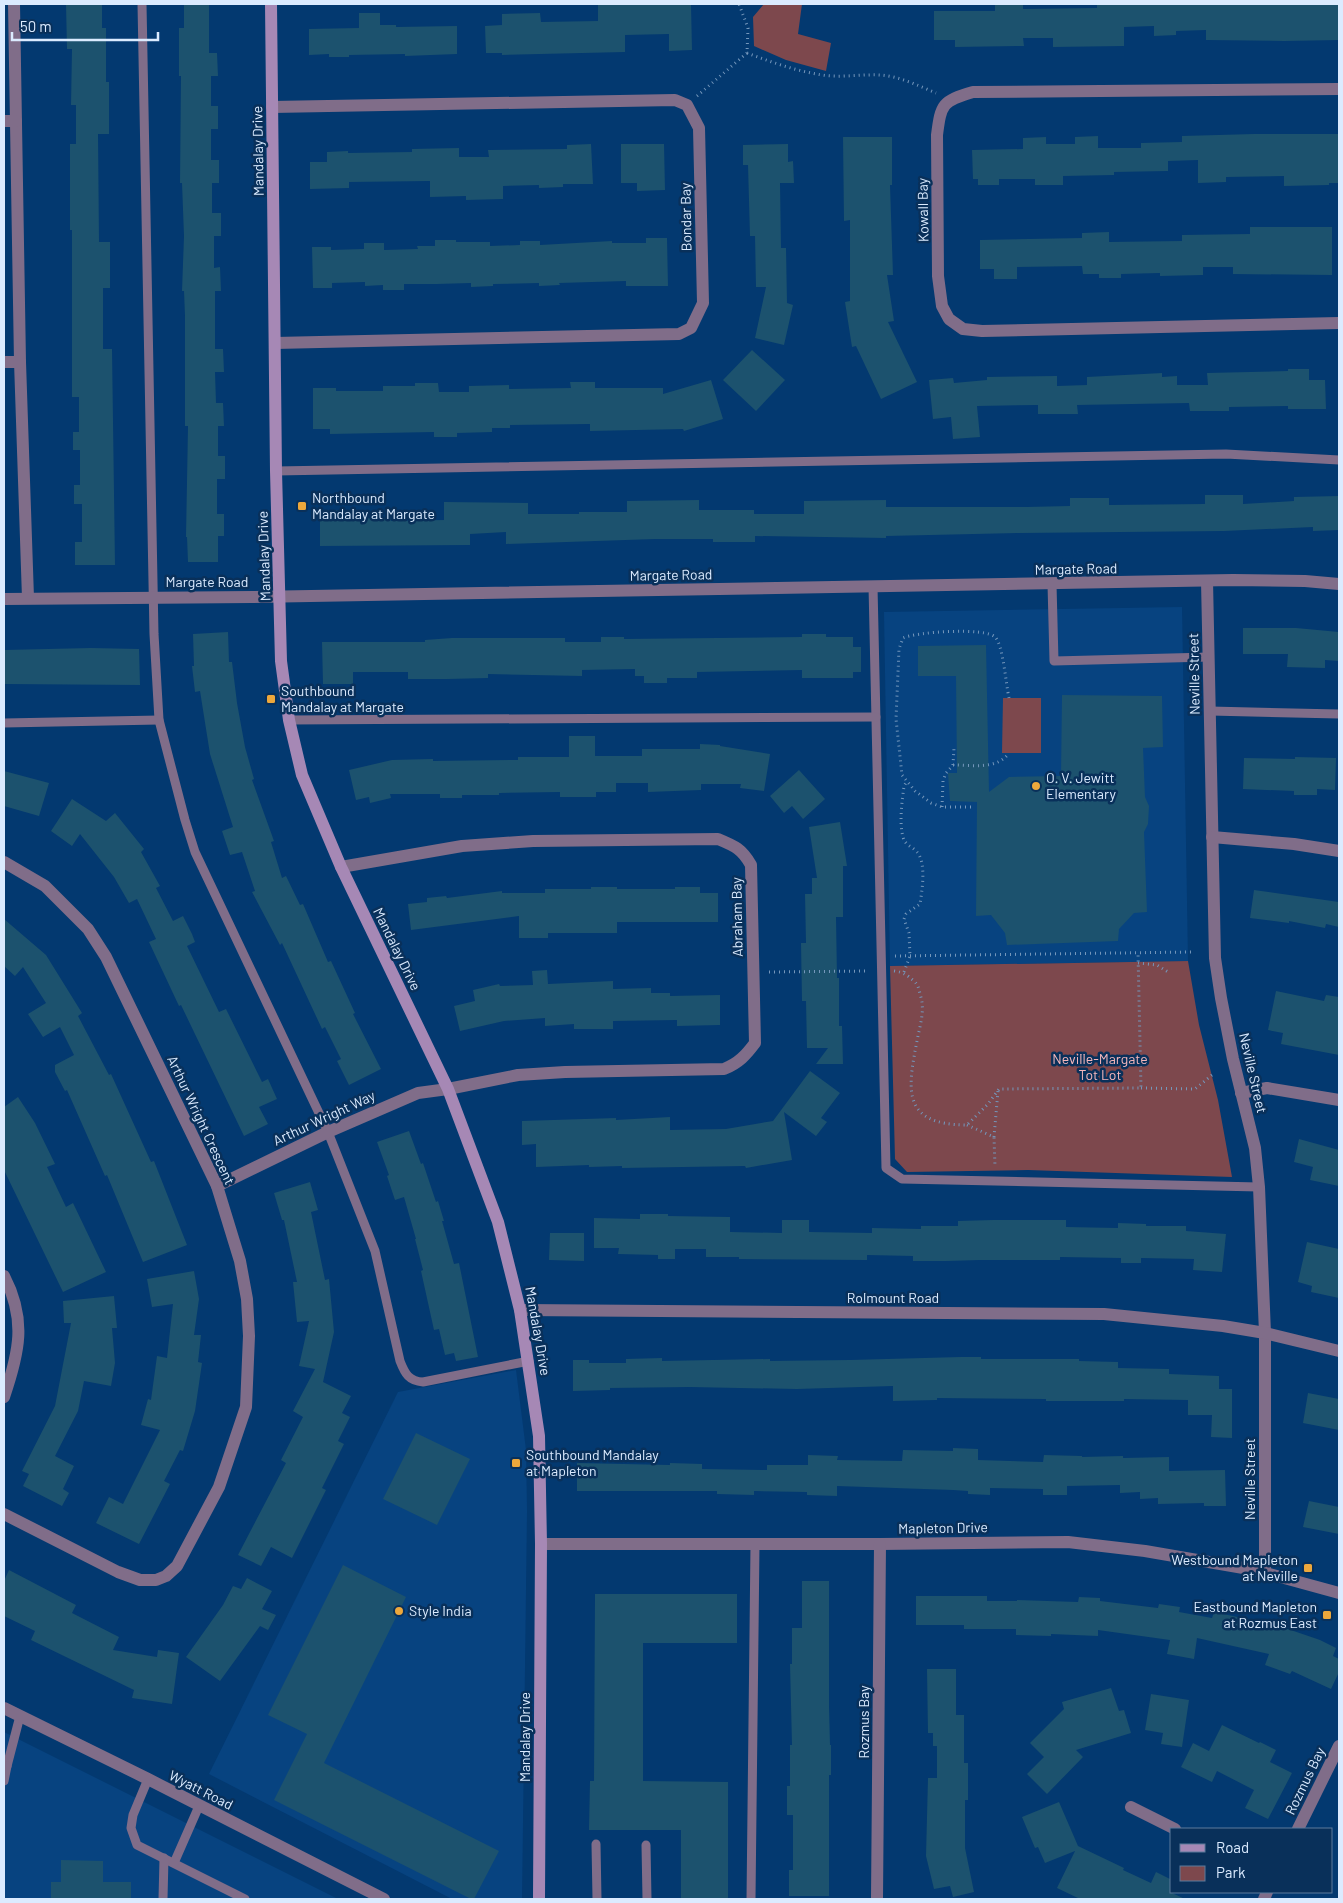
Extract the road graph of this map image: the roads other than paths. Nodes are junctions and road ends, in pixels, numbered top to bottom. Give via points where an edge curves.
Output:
1 (14, 4) edge
2 (142, 4) edge
3 (271, 4) edge
4 (1339, 89) edge
5 (272, 107) junction
6 (10, 121) edge
7 (1339, 323) edge
8 (275, 343) junction
9 (4, 362) edge
10 (20, 362) junction
11 (1339, 460) edge
12 (276, 471) junction
13 (1207, 581) junction
14 (1052, 584) junction
15 (1339, 584) edge
16 (873, 586) junction
17 (152, 597) junction
18 (280, 597) junction
19 (28, 598) junction
20 (4, 599) edge
21 (1209, 657) junction
22 (1210, 711) junction
23 (1339, 714) edge
24 (876, 717) junction
25 (159, 720) junction
26 (289, 720) junction
27 (4, 723) edge
28 (1212, 837) junction
29 (1339, 851) edge
30 (4, 862) edge
31 (340, 867) junction
32 (448, 1089) junction
33 (1241, 1093) junction
34 (1339, 1100) edge
35 (328, 1132) junction
36 (217, 1186) junction
37 (1259, 1186) junction
38 (4, 1276) edge
39 (520, 1310) junction
40 (1265, 1333) junction
41 (1339, 1352) edge
42 (529, 1361) junction
43 (4, 1397) edge
44 (4, 1514) edge
45 (542, 1544) junction
46 (755, 1544) junction
47 (880, 1544) junction
48 (1265, 1572) junction
49 (1339, 1593) edge
50 (4, 1708) edge
51 (20, 1716) junction
52 (1339, 1746) edge
53 (5, 1767) edge
54 (148, 1779) junction
55 (4, 1781) edge
56 (199, 1806) junction
57 (1131, 1807) dead end
58 (1173, 1828) edge
59 (1298, 1828) edge
60 (596, 1844) dead end
61 (646, 1845) dead end
62 (164, 1858) junction
63 (174, 1863) junction
64 (163, 1899) edge
65 (245, 1899) edge
66 (384, 1899) edge
67 (539, 1899) edge
68 (597, 1899) edge
69 (647, 1899) edge
70 (751, 1899) edge
71 (877, 1899) edge

1 - 6 street
2 - 17 lane
3 - 5 street, Mandalay Drive
4 - 7 street, Kowall Bay via 973,92 951,98 940,112 936,135 938,276 942,306 949,318 963,329
5 - 8 street, Mandalay Drive
5 - 8 street, Bondar Bay via 675,100 687,105 699,128 703,303 691,328 679,334
6 - 10 street
8 - 12 street, Mandalay Drive
9 - 10 street
10 - 19 street
11 - 12 lane via 1226,454
12 - 18 street, Mandalay Drive
13 - 14 street, Margate Road
13 - 15 street, Margate Road
13 - 21 street, Neville Street
14 - 16 street, Margate Road
14 - 21 lane via 1054,661
16 - 18 street, Margate Road
16 - 24 lane
17 - 18 street, Margate Road
17 - 19 street, Margate Road
17 - 25 lane
18 - 26 street, Mandalay Drive via 281,661
19 - 20 street, Margate Road
21 - 22 street, Neville Street
22 - 23 lane
22 - 28 street, Neville Street
24 - 26 lane
24 - 37 lane via 886,1168 902,1179
25 - 27 lane
25 - 35 lane via 195,852
26 - 31 street, Mandalay Drive via 302,775
28 - 29 street
28 - 33 street, Neville Street via 1215,958
30 - 36 street, Arthur Wright Crescent via 45,886 88,929 106,957
31 - 32 street, Mandalay Drive
31 - 32 street, Abraham Bay via 462,846 533,841 718,839 741,850 751,865 755,1043 736,1064 724,1069 518,1075
32 - 35 street, Arthur Wright Way via 418,1093
32 - 39 street, Mandalay Drive via 498,1222
33 - 34 street via 1267,1088
33 - 37 street, Neville Street
35 - 36 street, Arthur Wright Way
35 - 42 lane via 375,1251 405,1374 414,1381 423,1382
36 - 44 street, Arthur Wright Crescent via 240,1261 247,1299 246,1407 219,1487 177,1566 156,1580 140,1580
37 - 40 street, Neville Street
38 - 43 street via 20,1329 15,1365
39 - 40 street, Rolmount Road via 1104,1314
39 - 42 street, Mandalay Drive
40 - 41 street, Rolmount Road
40 - 48 street, Neville Street
42 - 45 street, Mandalay Drive via 539,1436
45 - 46 street, Mapleton Drive
45 - 67 street, Mandalay Drive
46 - 47 street, Mapleton Drive
46 - 70 lane
47 - 48 street, Mapleton Drive via 1068,1542 1145,1551
47 - 71 street, Rozmus Bay
48 - 49 street, Mapleton Drive
50 - 51 street, Wyatt Road
51 - 53 lane
51 - 54 street, Wyatt Road
52 - 59 street, Rozmus Bay
53 - 55 lane
54 - 56 street, Wyatt Road
54 - 62 lane via 131,1828 137,1845
56 - 63 lane
56 - 66 street, Wyatt Road
57 - 58 street
60 - 68 lane
61 - 69 lane
62 - 63 lane
62 - 64 lane
63 - 65 lane

